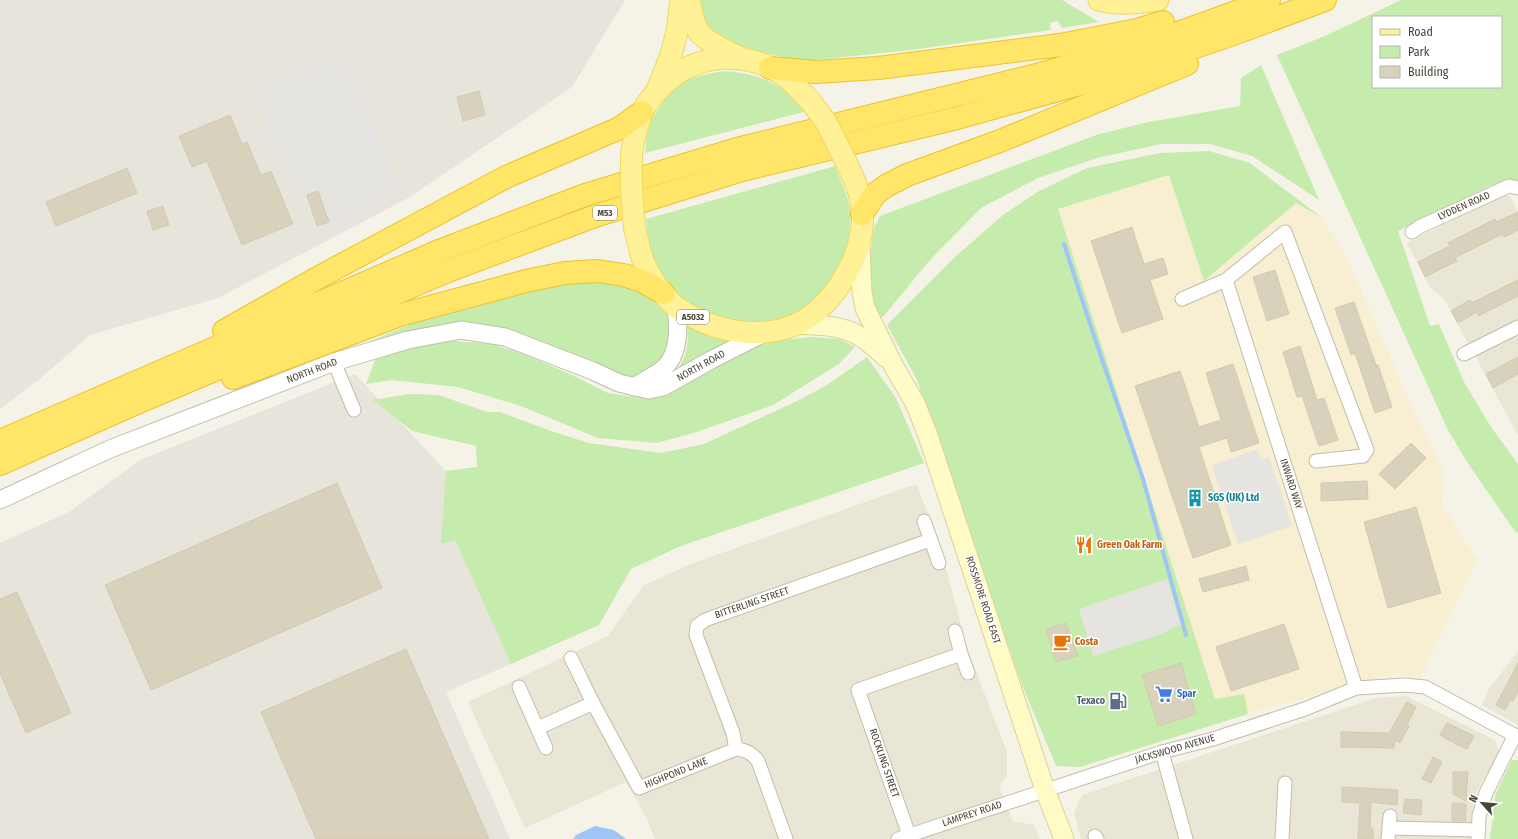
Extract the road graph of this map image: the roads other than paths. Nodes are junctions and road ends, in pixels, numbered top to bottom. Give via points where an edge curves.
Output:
1 (681, 0) edge
2 (689, 0) edge
3 (1099, 0) edge
4 (1158, 0) edge
5 (1244, 0) edge
6 (1325, 0) edge
7 (1274, 14) edge
8 (1231, 24) junction
9 (743, 60) junction
10 (770, 68) junction
11 (656, 92) junction
12 (642, 112) junction
13 (1518, 188) edge
14 (862, 214) junction
15 (1412, 232) dead end
16 (860, 246) junction
17 (1226, 280) junction
18 (1182, 299) dead end
19 (670, 300) junction
20 (797, 324) junction
21 (1518, 327) edge
22 (766, 332) junction
23 (1464, 354) dead end
24 (887, 356) junction
25 (334, 362) junction
26 (126, 387) junction
27 (634, 387) junction
28 (354, 410) dead end
29 (0, 441) edge
30 (8, 461) edge
31 (1316, 461) dead end
32 (0, 500) edge
33 (924, 521) dead end
34 (930, 540) junction
35 (939, 563) dead end
36 (955, 631) dead end
37 (961, 654) junction
38 (571, 658) dead end
39 (968, 673) dead end
40 (519, 687) dead end
41 (1356, 688) junction
42 (593, 703) junction
43 (538, 728) junction
44 (1517, 736) edge
45 (546, 748) dead end
46 (736, 749) junction
47 (1162, 752) junction
48 (1285, 783) dead end
49 (1045, 790) junction
50 (1389, 828) edge
51 (1478, 835) edge
52 (904, 837) edge
53 (786, 839) edge
54 (1064, 839) edge
55 (1186, 839) edge
56 (1282, 839) edge

1 - 11 main road, A5032 via 671,55
2 - 9 main road, A5032 via 699,32 714,44
3 - 4 main road via 1131,4
5 - 8 highway
6 - 7 highway via 1304,9
7 - 8 highway
7 - 8 highway, M53
8 - 10 highway via 1137,30 1060,45 864,70 816,72
8 - 14 highway via 1000,141 908,175 886,186 875,194
8 - 26 highway, M53 via 1167,37 1033,76 737,149 585,196 439,251
8 - 30 highway, M53 via 1161,59 1080,84 957,118 742,170 595,216 448,271 132,405
9 - 10 main road, A5032 via 754,61
9 - 11 main road, A5032 via 732,58 707,61 683,69
10 - 14 main road, A5032, bridge via 787,78 811,102 826,122 860,196
11 - 12 main road, A5032
12 - 19 main road, A5032, bridge via 632,152 635,230 644,263
12 - 26 highway via 620,128 506,177 323,274
13 - 15 street, LYDDEN ROAD via 1509,186
14 - 16 main road, A5032
16 - 20 main road, A5032 via 848,273 836,291 823,305
16 - 24 main road, ROSSMORE ROAD EAST via 865,308
17 - 18 street
17 - 31 street via 1286,232 1367,450 1363,456
17 - 41 street, INWARD WAY
19 - 22 main road, A5032 via 699,320 717,327 735,331
19 - 27 street, NORTH ROAD via 678,319 678,340 670,359 662,369
19 - 30 highway via 642,281 598,271 565,273 526,281 400,315 115,425
20 - 22 main road, A5032
20 - 24 main road, ROSSMORE ROAD EAST via 844,328 868,341
21 - 23 street
22 - 27 street, NORTH ROAD via 663,387 649,390
24 - 49 main road, ROSSMORE ROAD EAST via 915,403 927,433
25 - 27 street, NORTH ROAD via 408,340 462,330 505,337
25 - 28 street
25 - 32 street, NORTH ROAD via 110,449
26 - 29 highway, M53
33 - 34 street
34 - 35 street
34 - 46 street, BITTERLING STREET via 705,620 697,626 696,635 733,733
36 - 37 street
37 - 39 street
37 - 52 street, ROCKLING STREET via 858,690
38 - 42 street, HIGHPOND LANE
40 - 43 street
41 - 44 street, JACKSWOOD AVENUE via 1405,685 1425,687
41 - 47 street, JACKSWOOD AVENUE via 1305,709
42 - 43 street
42 - 46 street, HIGHPOND LANE via 639,788
43 - 45 street
44 - 51 street via 1486,793
46 - 53 street via 746,750 758,761
47 - 49 street, JACKSWOOD AVENUE
47 - 55 street
48 - 56 street
49 - 52 street, LAMPREY ROAD
49 - 54 main road, ROSSMORE ROAD EAST
50 - 51 street

